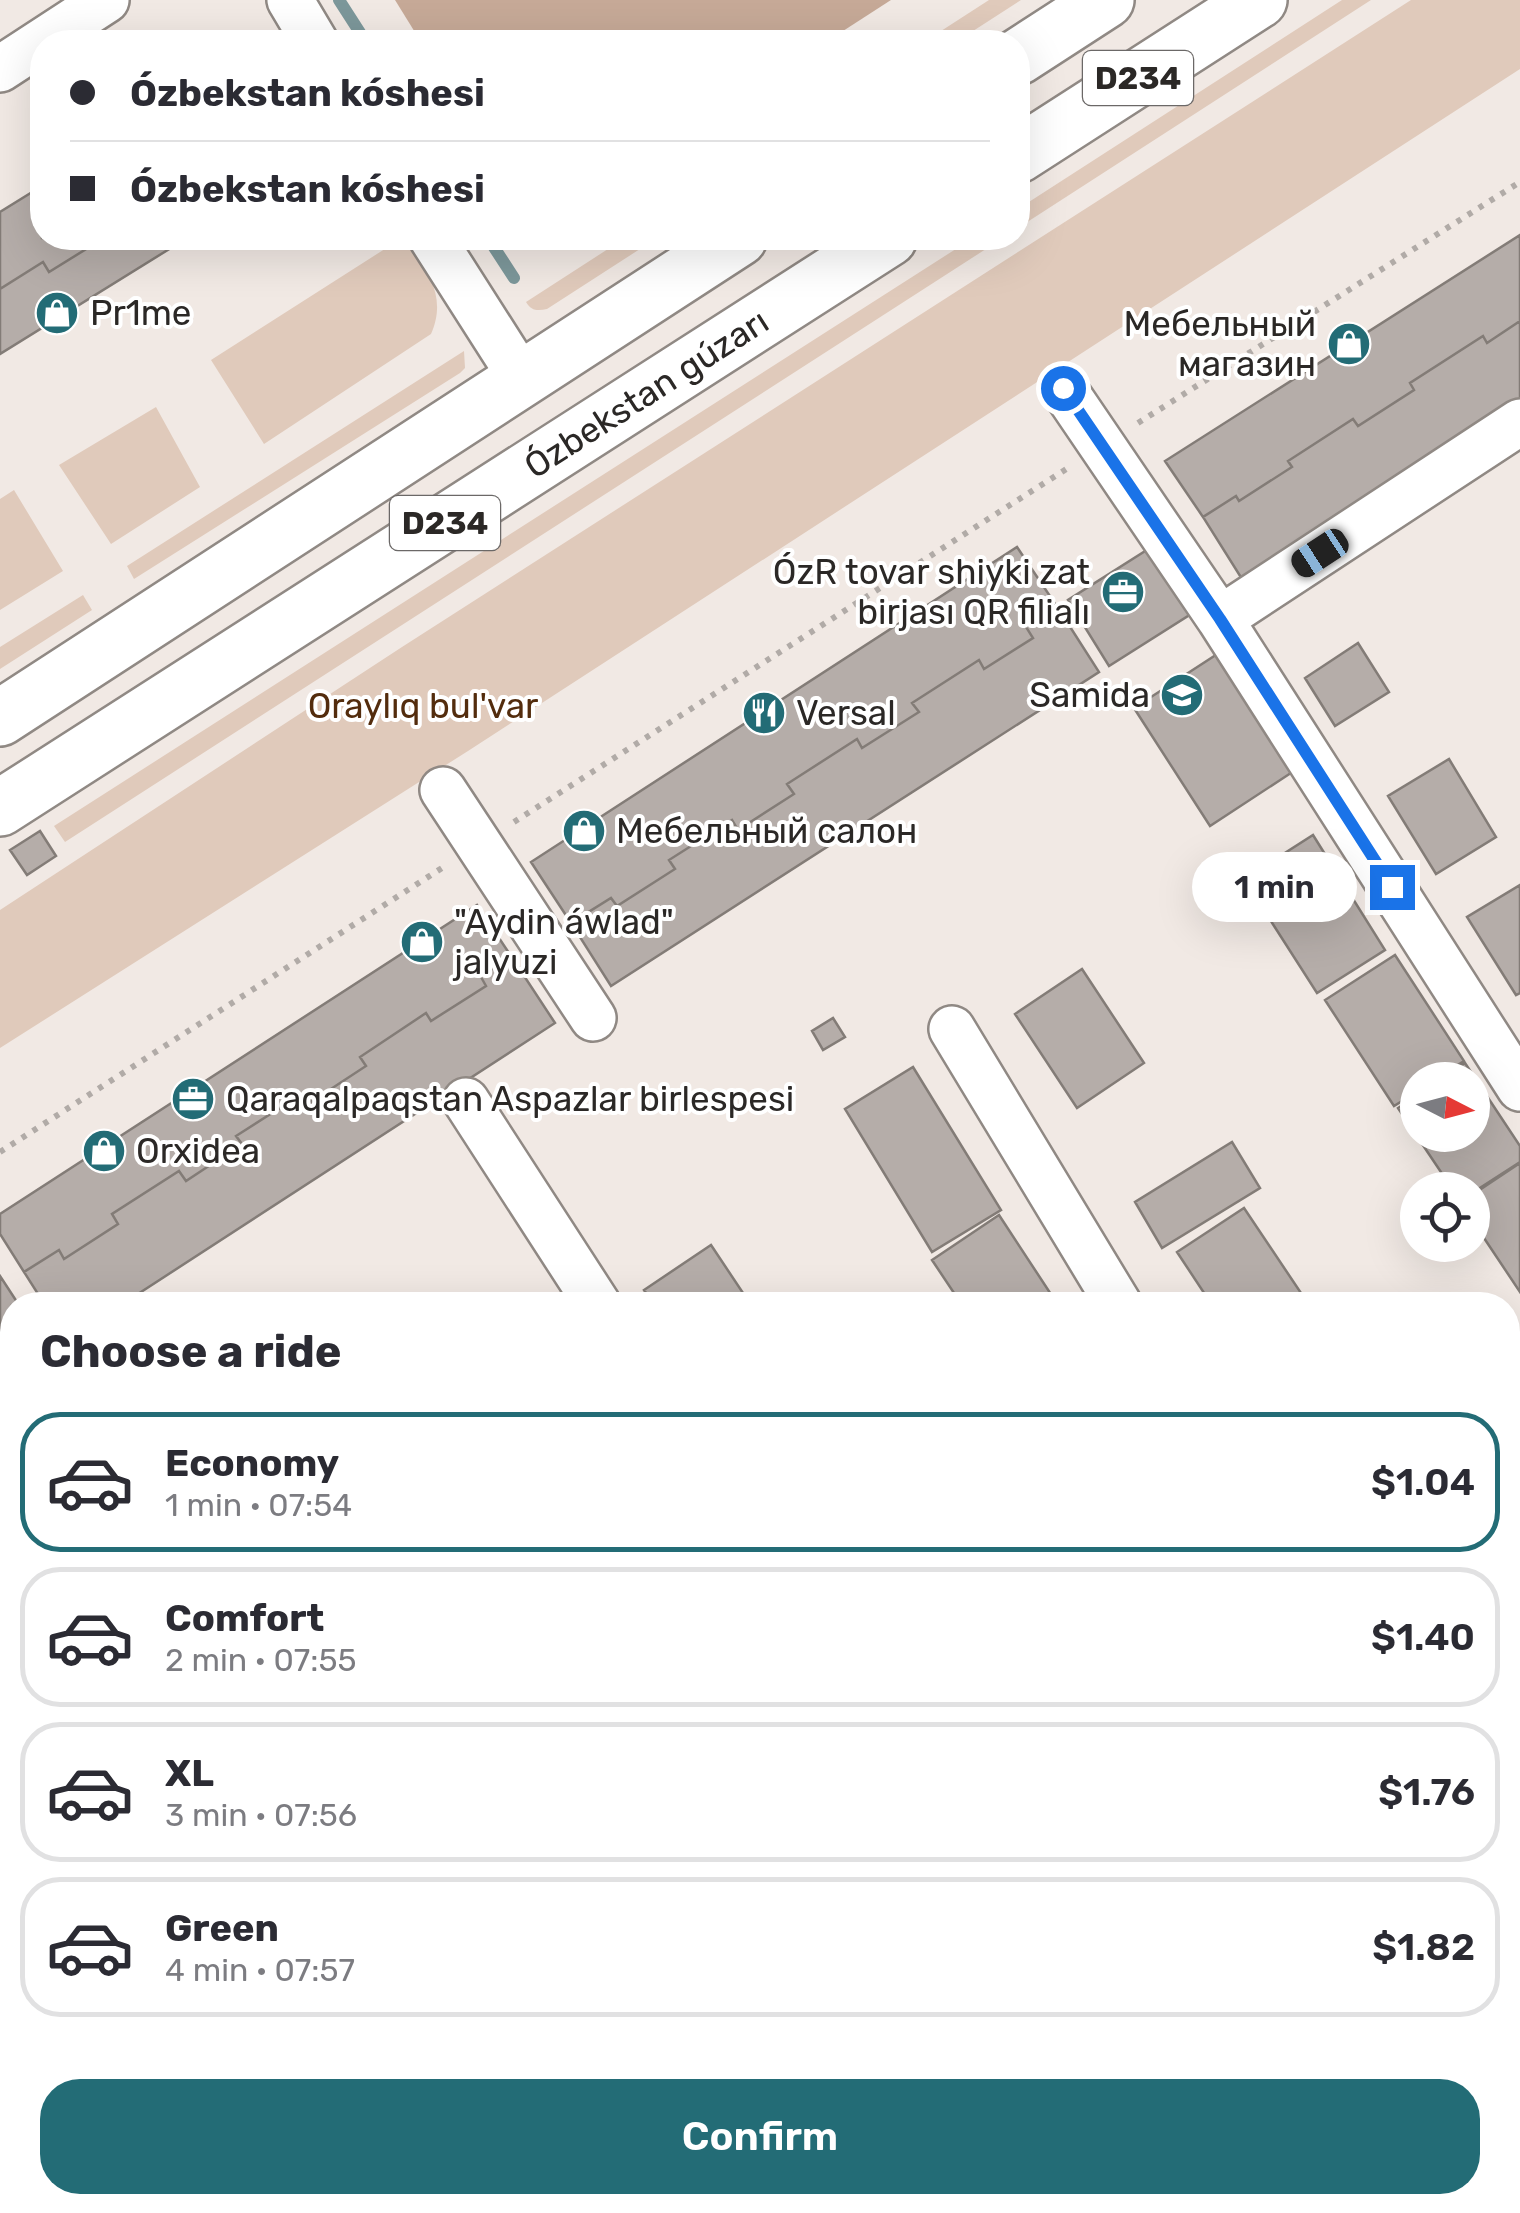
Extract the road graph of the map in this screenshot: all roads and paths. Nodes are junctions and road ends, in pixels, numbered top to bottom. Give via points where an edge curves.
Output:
1 (106, 0) edge
2 (290, 0) edge
3 (1106, 0) edge
4 (1260, 0) edge
5 (60, 30) edge
6 (309, 30) edge
7 (1030, 48) edge
8 (30, 49) edge
9 (0, 69) edge
10 (1030, 147) edge
11 (1520, 182) edge
12 (440, 250) edge
13 (721, 250) edge
14 (871, 250) edge
15 (522, 379) junction
16 (1063, 388) dead end
17 (1520, 422) edge
18 (1104, 445) junction
19 (1220, 619) junction
20 (0, 718) edge
21 (442, 790) dead end
22 (0, 808) edge
23 (478, 845) junction
24 (593, 1018) dead end
25 (952, 1029) dead end
26 (1520, 1088) edge
27 (466, 1101) dead end
28 (0, 1152) edge
29 (590, 1292) edge
30 (1112, 1292) edge

1 - 5 street
2 - 6 street
3 - 7 main road, D234
4 - 10 main road, D234
8 - 9 street
11 - 18 path
12 - 15 street
13 - 15 main road, D234
14 - 22 main road, Ózbekstan gúzarı / D234
15 - 20 main road, D234
16 - 18 street
17 - 19 street
18 - 19 street
18 - 23 path
19 - 26 street
21 - 23 street
23 - 24 street
23 - 28 path
25 - 30 street
27 - 29 street

